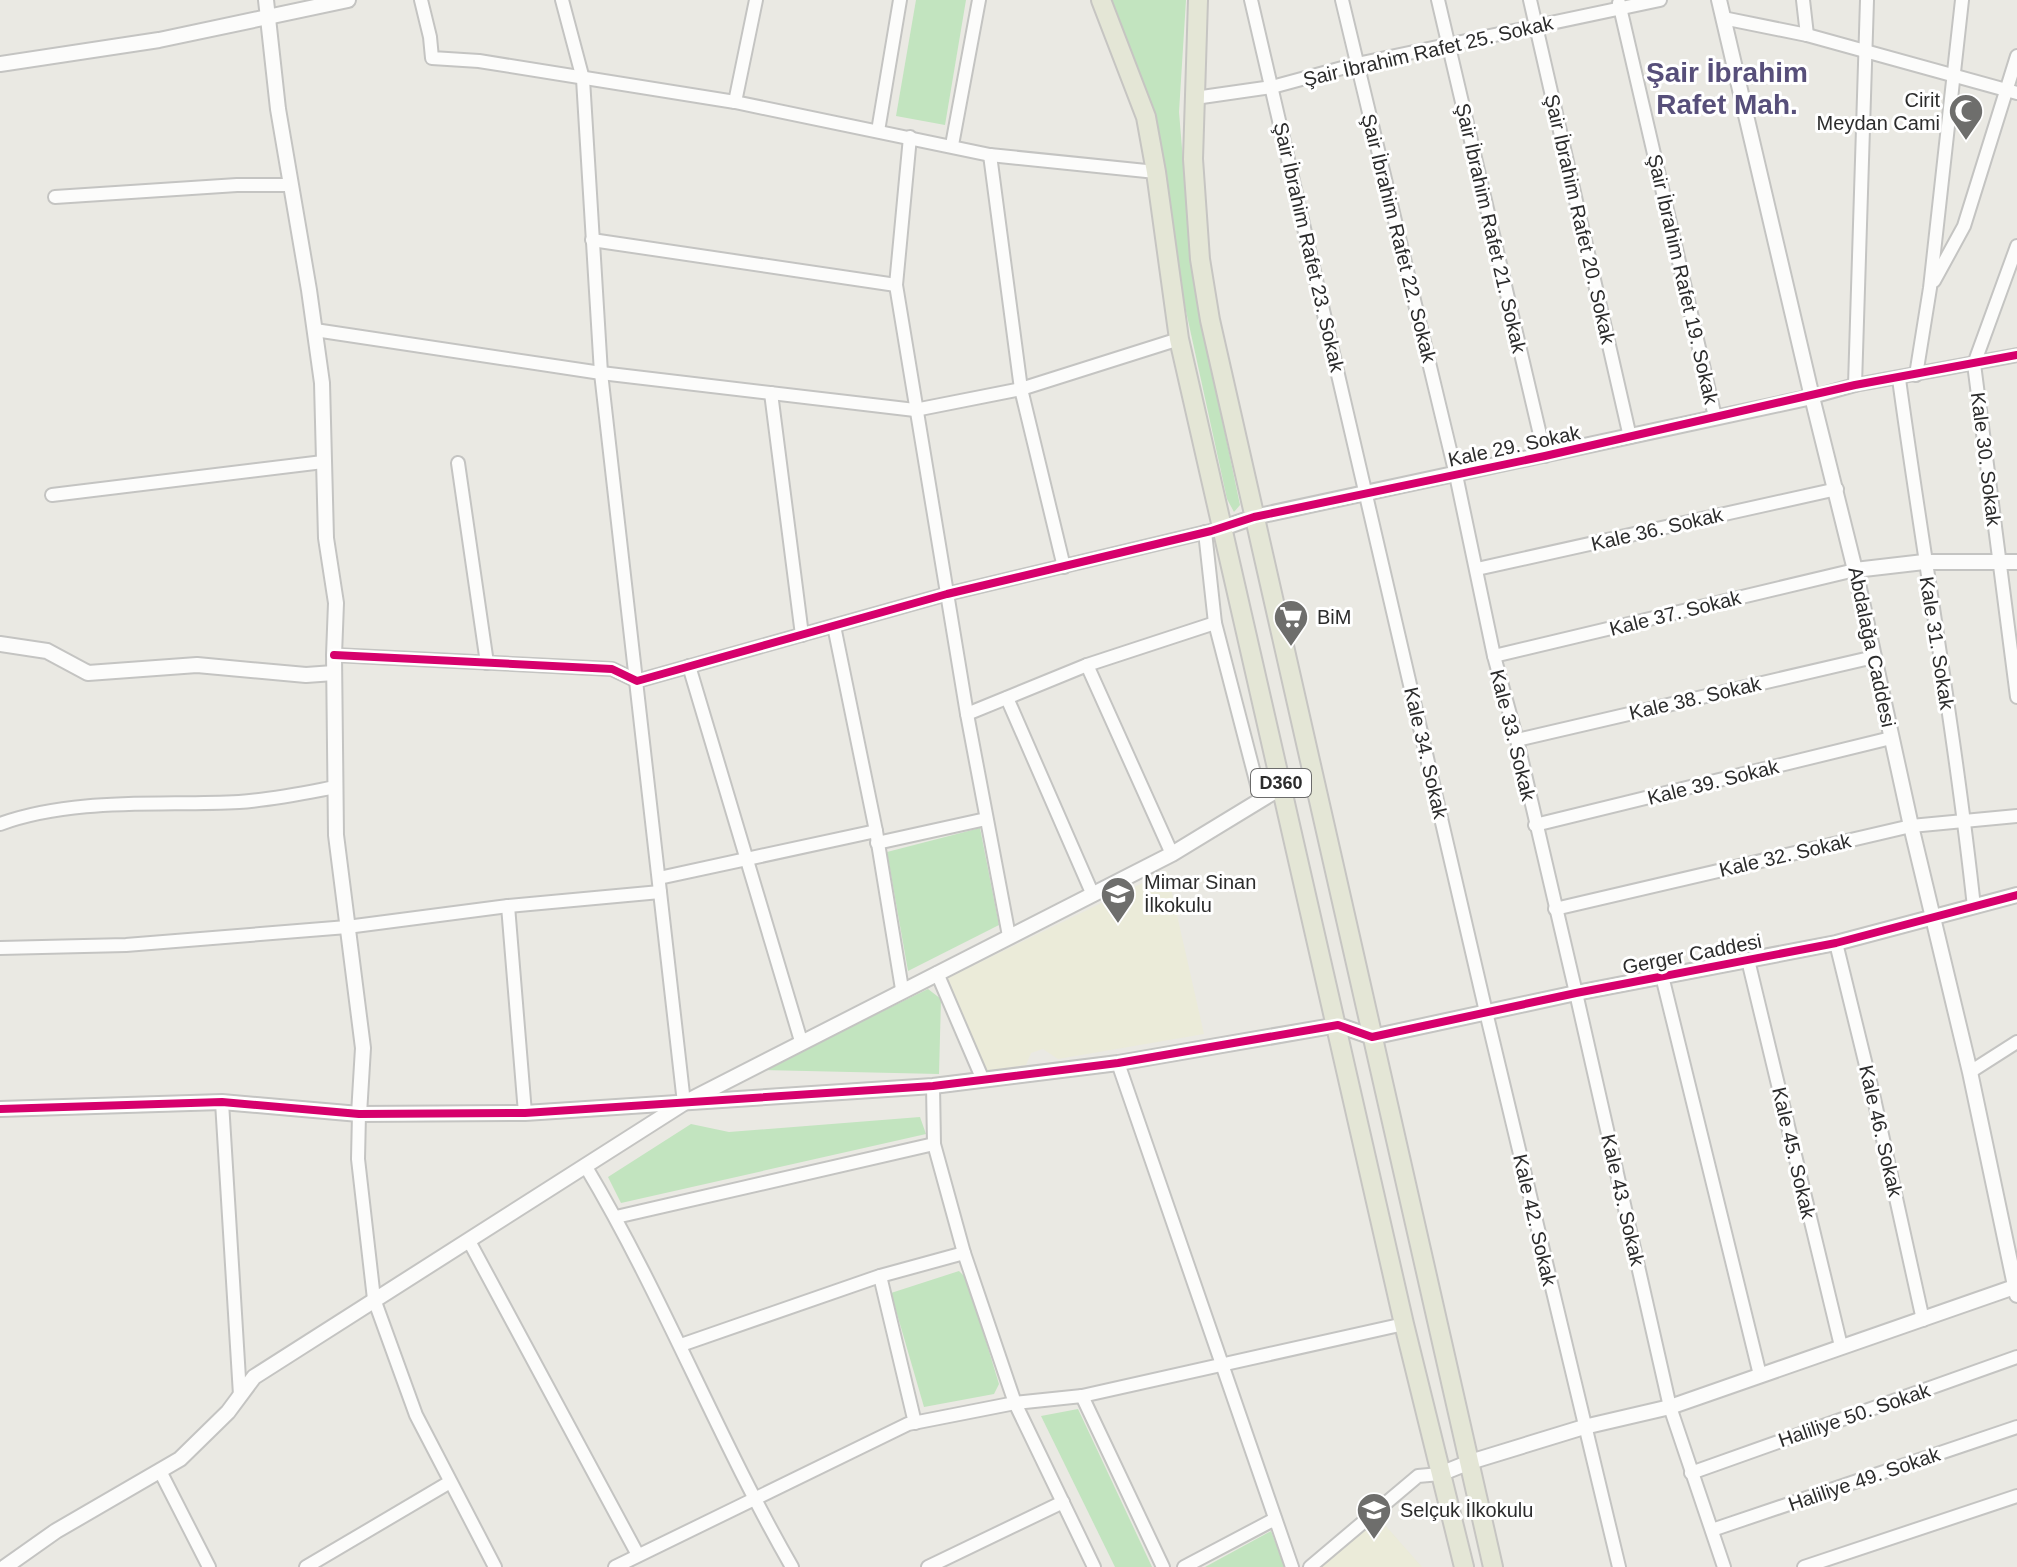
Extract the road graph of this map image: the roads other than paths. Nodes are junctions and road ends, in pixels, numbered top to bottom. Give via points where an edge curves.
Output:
1 (266, 0) edge
2 (348, 0) edge
3 (421, 0) edge
4 (562, 0) edge
5 (756, 0) edge
6 (900, 0) edge
7 (979, 0) edge
8 (1101, 0) edge
9 (1198, 0) edge
10 (1251, 0) edge
11 (1342, 0) edge
12 (1438, 0) edge
13 (1530, 0) edge
14 (1660, 0) edge
15 (1719, 0) edge
16 (1803, 0) edge
17 (1867, 0) edge
18 (1962, 0) edge
19 (1619, 4) edge
20 (268, 18) junction
21 (1723, 18) junction
22 (1536, 27) junction
23 (1807, 35) junction
24 (1448, 45) junction
25 (1867, 53) junction
26 (2017, 56) edge
27 (0, 64) edge
28 (1357, 64) junction
29 (1953, 77) junction
30 (583, 79) junction
31 (1272, 87) junction
32 (2011, 91) edge
33 (1195, 98) junction
34 (735, 102) junction
35 (878, 131) junction
36 (910, 137) junction
37 (952, 145) junction
38 (990, 155) junction
39 (1156, 172) junction
40 (291, 185) junction
41 (55, 197) dead end
42 (592, 240) junction
43 (2017, 246) edge
44 (896, 285) junction
45 (1930, 288) junction
46 (315, 330) junction
47 (1179, 339) junction
48 (2017, 355) edge
49 (1974, 364) junction
50 (601, 373) junction
51 (1916, 375) junction
52 (1899, 379) junction
53 (1855, 385) junction
54 (1021, 389) junction
55 (771, 393) junction
56 (1812, 397) junction
57 (915, 410) junction
58 (1715, 417) junction
59 (1630, 437) junction
60 (1545, 456) junction
61 (323, 462) junction
62 (458, 463) dead end
63 (1456, 475) junction
64 (1837, 489) junction
65 (52, 495) dead end
66 (1365, 495) junction
67 (1254, 517) junction
68 (1214, 530) junction
69 (1999, 561) junction
70 (1924, 562) junction
71 (2017, 562) edge
72 (1064, 567) junction
73 (1477, 569) junction
74 (1855, 570) junction
75 (947, 594) junction
76 (1215, 623) junction
77 (834, 626) junction
78 (802, 635) junction
79 (0, 644) edge
80 (334, 655) junction
81 (1494, 656) junction
82 (1874, 657) junction
83 (487, 663) junction
84 (1087, 665) junction
85 (689, 666) junction
86 (334, 673) junction
87 (637, 681) junction
88 (2017, 697) edge
89 (1007, 698) junction
90 (967, 714) junction
91 (1891, 738) junction
92 (1517, 740) junction
93 (336, 787) junction
94 (1282, 787) junction
95 (1261, 800) junction
96 (2017, 816) edge
97 (986, 819) junction
98 (1965, 821) junction
99 (0, 824) edge
100 (1535, 825) junction
101 (1911, 826) junction
102 (876, 837) junction
103 (1172, 854) junction
104 (747, 859) junction
105 (659, 878) junction
106 (660, 892) junction
107 (1093, 895) junction
108 (2017, 895) edge
109 (508, 906) junction
110 (1974, 907) junction
111 (1555, 909) junction
112 (1935, 916) junction
113 (347, 927) junction
114 (1009, 936) junction
115 (1836, 943) junction
116 (0, 948) edge
117 (1748, 960) junction
118 (937, 973) junction
119 (1662, 976) junction
120 (902, 989) junction
121 (1576, 993) junction
122 (1486, 1012) junction
123 (1338, 1025) junction
124 (1372, 1037) junction
125 (801, 1041) junction
126 (2017, 1042) edge
127 (1118, 1063) junction
128 (1970, 1072) junction
129 (983, 1080) junction
130 (933, 1086) junction
131 (222, 1102) junction
132 (684, 1103) junction
133 (0, 1109) edge
134 (525, 1113) junction
135 (359, 1114) junction
136 (934, 1144) junction
137 (586, 1167) junction
138 (616, 1217) junction
139 (469, 1241) junction
140 (964, 1253) junction
141 (880, 1276) junction
142 (2016, 1289) edge
143 (374, 1299) junction
144 (1923, 1320) junction
145 (1404, 1324) junction
146 (681, 1345) junction
147 (1841, 1346) junction
148 (2017, 1357) edge
149 (1223, 1366) junction
150 (1760, 1375) junction
151 (240, 1395) junction
152 (1082, 1396) junction
153 (1015, 1403) junction
154 (1670, 1407) junction
155 (915, 1423) junction
156 (1584, 1427) junction
157 (2017, 1427) edge
158 (1470, 1462) junction
159 (160, 1471) junction
160 (1691, 1473) junction
161 (1440, 1474) junction
162 (450, 1482) junction
163 (2017, 1496) edge
164 (753, 1500) junction
165 (1063, 1502) junction
166 (1275, 1519) junction
167 (1712, 1530) junction
168 (638, 1555) junction
169 (1462, 1565) edge
170 (5, 1567) edge
171 (209, 1567) edge
172 (306, 1567) edge
173 (495, 1567) edge
174 (615, 1567) edge
175 (792, 1567) edge
176 (928, 1567) edge
177 (1094, 1567) edge
178 (1163, 1567) edge
179 (1184, 1567) edge
180 (1292, 1567) edge
181 (1310, 1567) edge
182 (1493, 1567) edge
183 (1619, 1567) edge
184 (1724, 1567) edge
185 (1804, 1567) edge

1 - 20 street
2 - 20 street
3 - 30 street via 432,58
4 - 30 street
5 - 34 street
6 - 35 street
7 - 37 street
8 - 39 main road, D360 via 1146,117
9 - 33 main road, D360
10 - 31 street, Şair İbrahim Rafet 23. Sokak
11 - 28 street, Şair İbrahim Rafet 22. Sokak
12 - 24 street, Şair İbrahim Rafet 21. Sokak
13 - 22 street, Şair İbrahim Rafet 20. Sokak
14 - 19 street, Şair İbrahim Rafet 25. Sokak
15 - 21 street, Abdalağa Caddesi
16 - 23 street
17 - 25 street
18 - 29 street
19 - 22 street, Şair İbrahim Rafet 25. Sokak
19 - 58 street, Şair İbrahim Rafet 19. Sokak
20 - 27 street
20 - 40 street
21 - 23 street
21 - 56 street, Abdalağa Caddesi
22 - 24 street, Şair İbrahim Rafet 25. Sokak
22 - 59 street, Şair İbrahim Rafet 20. Sokak
23 - 25 street
24 - 28 street, Şair İbrahim Rafet 25. Sokak
24 - 60 street, Şair İbrahim Rafet 21. Sokak
25 - 29 street
25 - 53 street
26 - 32 street
28 - 31 street, Şair İbrahim Rafet 25. Sokak
28 - 63 street, Şair İbrahim Rafet 22. Sokak
29 - 32 street
29 - 45 street
30 - 34 street
30 - 42 street
31 - 33 street, Şair İbrahim Rafet 25. Sokak
31 - 66 street, Şair İbrahim Rafet 23. Sokak
32 - 45 street via 1964,226
33 - 67 main road, D360 via 1200,259
34 - 35 street
35 - 36 street
36 - 37 street
36 - 44 street
37 - 38 street
38 - 39 street
38 - 54 street
39 - 47 main road, D360
40 - 41 street
40 - 46 street
42 - 44 street
42 - 50 street
43 - 49 street
44 - 57 street
45 - 51 street
46 - 50 street
46 - 61 street
47 - 54 street
47 - 68 main road, D360
48 - 49 street
49 - 51 street
49 - 69 street, Kale 30. Sokak
50 - 55 street
50 - 87 street
51 - 52 street
52 - 53 street
52 - 70 street, Kale 31. Sokak
53 - 56 street
54 - 57 street
54 - 72 street
55 - 57 street
55 - 78 street
56 - 58 street, Kale 29. Sokak
56 - 64 street, Abdalağa Caddesi
57 - 75 street
58 - 59 street, Kale 29. Sokak
59 - 60 street, Kale 29. Sokak
60 - 63 street, Kale 29. Sokak
61 - 65 street
61 - 80 street via 336,603
62 - 83 street
63 - 66 street, Kale 29. Sokak
63 - 73 street, Kale 33. Sokak
64 - 73 street, Kale 36. Sokak
64 - 74 street, Abdalağa Caddesi
66 - 67 street, Kale 29. Sokak
66 - 122 street, Kale 34. Sokak
67 - 68 street, Kale 29. Sokak
67 - 124 main road, D360
68 - 72 street
68 - 76 street
68 - 94 main road, D360
69 - 70 street
69 - 71 street
69 - 88 street, Kale 30. Sokak
70 - 74 street
70 - 98 street, Kale 31. Sokak
72 - 75 street
73 - 81 street, Kale 33. Sokak
74 - 81 street, Kale 37. Sokak
74 - 82 street, Abdalağa Caddesi
75 - 77 street
75 - 90 street
76 - 84 street
76 - 95 street
77 - 78 street
77 - 102 street
78 - 85 street
79 - 86 street via 47,651 88,673 197,665
80 - 83 street
80 - 86 street
81 - 92 street, Kale 33. Sokak
82 - 91 street, Abdalağa Caddesi
82 - 92 street, Kale 38. Sokak
83 - 87 street via 612,669
84 - 89 street
84 - 103 street
85 - 87 street
85 - 104 street
86 - 93 street
87 - 105 street
89 - 90 street
89 - 107 street
90 - 97 street
91 - 100 street, Kale 39. Sokak
91 - 101 street, Abdalağa Caddesi
92 - 100 street, Kale 33. Sokak
93 - 99 street via 241,802 48,812
93 - 113 street
94 - 95 street
94 - 123 main road, D360
95 - 103 street
96 - 98 street, Kale 32. Sokak
97 - 102 street
97 - 114 street
98 - 101 street, Kale 32. Sokak
98 - 110 street, Kale 31. Sokak
100 - 111 street, Kale 33. Sokak
101 - 111 street, Kale 32. Sokak
101 - 112 street, Abdalağa Caddesi
102 - 104 street
102 - 120 street
103 - 107 street
104 - 105 street
104 - 125 street
105 - 106 street
106 - 109 street
106 - 132 street
107 - 114 street
108 - 110 street, Gerger Caddesi
109 - 113 street
109 - 134 street
110 - 112 street, Gerger Caddesi
111 - 121 street, Kale 33. Sokak
112 - 115 street, Gerger Caddesi
112 - 128 street, Abdalağa Caddesi
113 - 116 street via 126,945
113 - 135 street via 363,1048
114 - 118 street
115 - 117 street, Gerger Caddesi
115 - 144 street, Kale 46. Sokak
117 - 119 street, Gerger Caddesi
117 - 147 street, Kale 45. Sokak
118 - 120 street
118 - 129 street
119 - 121 street, Gerger Caddesi
119 - 150 street
120 - 125 street
121 - 122 street, Gerger Caddesi
121 - 154 street, Kale 43. Sokak
122 - 124 street, Gerger Caddesi
122 - 156 street, Kale 42. Sokak
123 - 124 street
123 - 127 street
123 - 145 main road, D360
124 - 158 main road, D360
125 - 132 street
126 - 128 street
127 - 129 street
127 - 149 street
128 - 142 street, Abdalağa Caddesi
129 - 130 street
130 - 132 street
130 - 136 street
131 - 133 street
131 - 135 street
131 - 151 street
132 - 134 street
132 - 137 street
134 - 135 street
135 - 143 street via 358,1159
136 - 138 street
136 - 140 street
137 - 138 street
137 - 139 street
138 - 146 street
139 - 143 street
139 - 168 street
140 - 141 street
140 - 153 street
141 - 146 street
141 - 155 street
142 - 144 street
143 - 151 street via 254,1377
143 - 162 street via 416,1415
144 - 147 street
145 - 149 street
145 - 161 main road, D360
146 - 164 street
147 - 150 street
148 - 160 street, Haliliye 50. Sokak
149 - 152 street
149 - 166 street
150 - 154 street
151 - 159 street via 180,1459
152 - 153 street
152 - 178 street
153 - 155 street
153 - 165 street
154 - 156 street
154 - 160 street, Kale 43. Sokak
155 - 164 street
156 - 158 street
156 - 183 street, Kale 42. Sokak
157 - 167 street, Haliliye 49. Sokak
158 - 161 street
158 - 182 main road, D360
159 - 170 street
159 - 171 street
160 - 167 street, Kale 43. Sokak
161 - 169 main road, D360
161 - 181 street via 1418,1476
162 - 172 street
162 - 173 street
163 - 185 street
164 - 168 street
164 - 175 street
165 - 176 street
165 - 177 street
166 - 179 street
166 - 180 street
167 - 184 street, Kale 43. Sokak
168 - 174 street

